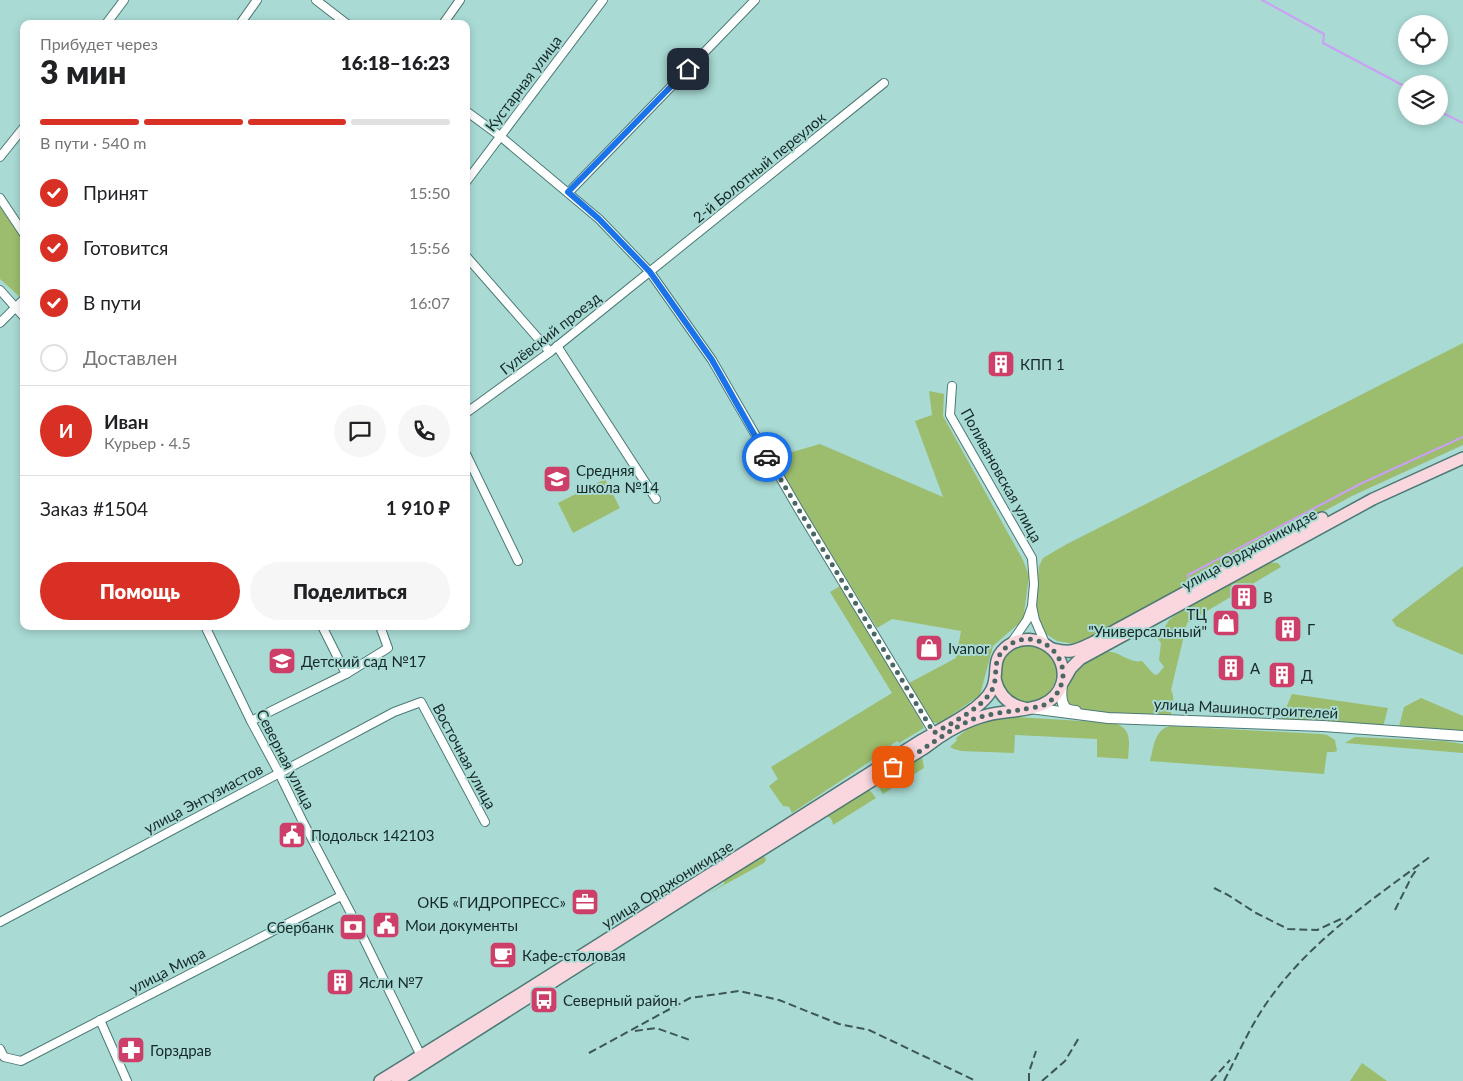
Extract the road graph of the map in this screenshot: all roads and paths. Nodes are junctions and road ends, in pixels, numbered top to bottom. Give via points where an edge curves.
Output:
1 (124, 0) edge
2 (257, 0) edge
3 (316, 0) edge
4 (460, 0) edge
5 (755, 0) edge
6 (599, 2) edge
7 (109, 20) edge
8 (243, 20) edge
9 (342, 20) edge
10 (446, 20) edge
11 (884, 83) dead end
12 (470, 114) edge
13 (20, 132) edge
14 (500, 136) junction
15 (0, 157) edge
16 (470, 177) edge
17 (568, 192) junction
18 (0, 198) edge
19 (20, 228) edge
20 (470, 261) edge
21 (650, 272) junction
22 (0, 290) edge
23 (20, 304) edge
24 (16, 308) junction
25 (20, 312) edge
26 (0, 323) edge
27 (558, 346) junction
28 (550, 352) junction
29 (952, 386) dead end
30 (470, 410) edge
31 (1463, 450) edge
32 (1463, 458) edge
33 (470, 462) edge
34 (656, 499) dead end
35 (518, 561) dead end
36 (1032, 606) junction
37 (207, 630) edge
38 (324, 630) edge
39 (381, 630) edge
40 (1010, 645) junction
41 (1049, 646) junction
42 (346, 674) junction
43 (994, 677) junction
44 (1062, 683) junction
45 (421, 702) joint
46 (1029, 708) junction
47 (970, 717) junction
48 (1108, 718) junction
49 (251, 721) junction
50 (934, 733) junction
51 (1463, 736) edge
52 (280, 773) junction
53 (485, 822) dead end
54 (341, 896) junction
55 (0, 922) edge
56 (100, 1020) junction
57 (0, 1049) edge
58 (423, 1060) junction
59 (128, 1081) edge
60 (380, 1081) edge
61 (397, 1081) edge

1 - 7 street
2 - 8 street
3 - 9 street
4 - 10 street
5 - 17 street
6 - 14 street, Кустарная улица
11 - 21 street, 2-й Болотный переулок
12 - 14 street
13 - 15 street
14 - 16 street, Кустарная улица
14 - 17 street
17 - 21 street
18 - 19 street
20 - 28 street
21 - 27 street, Гулёвский проезд
21 - 50 street via 712,360
22 - 24 street
23 - 24 street
24 - 25 street
24 - 26 street
27 - 28 street, Гулёвский проезд
27 - 34 street
28 - 30 street, Гулёвский проезд
29 - 36 street, Поливановская улица via 950,415 1032,558
31 - 41 main road, улица Орджоникидзе via 1369,493 1094,642 1065,652
32 - 44 main road, улица Орджоникидзе via 1373,499 1080,659
33 - 35 street
36 - 40 street via 1027,620
36 - 41 street
37 - 49 street, Северная улица
38 - 42 street
39 - 42 street via 388,648
40 - 41 main road via 1027,639
40 - 43 main road via 998,659
41 - 44 main road via 1062,665
42 - 49 street
43 - 46 main road via 1002,696 1019,707
43 - 47 main road via 992,689
44 - 46 main road via 1046,704
44 - 48 street via 1062,703 1067,709
45 - 52 street, улица Энтузиастов via 394,712
45 - 53 street, Восточная улица
46 - 47 main road
46 - 48 street, улица Машиностроителей
47 - 50 main road, улица Орджоникидзе
47 - 58 main road, улица Орджоникидзе
48 - 51 street, улица Машиностроителей
49 - 52 street, Северная улица
50 - 58 main road, улица Орджоникидзе via 519,995
52 - 54 street, Северная улица
52 - 55 street, улица Энтузиастов
54 - 56 street, улица Мира
54 - 58 street, Северная улица
56 - 57 street, улица Мира via 21,1061 4,1057
56 - 59 street
58 - 60 main road, улица Орджоникидзе
58 - 61 main road, улица Орджоникидзе

